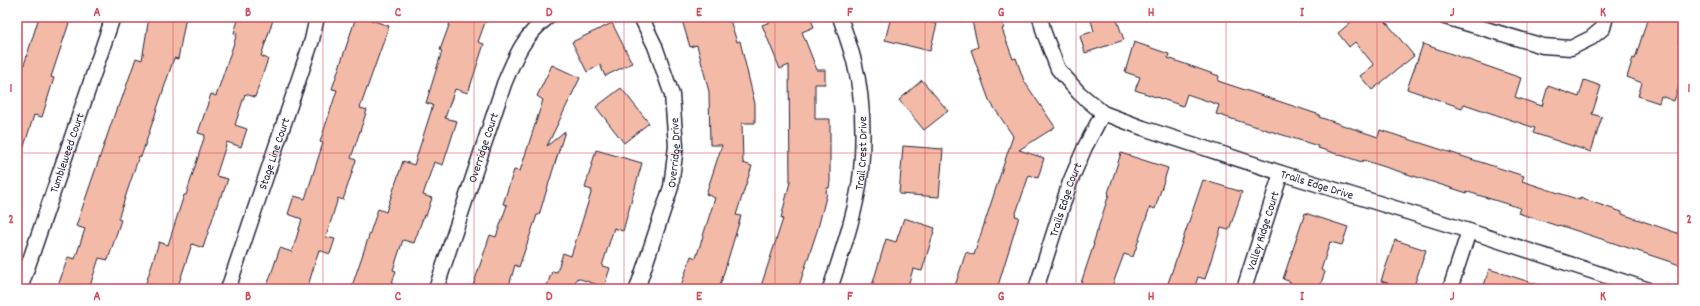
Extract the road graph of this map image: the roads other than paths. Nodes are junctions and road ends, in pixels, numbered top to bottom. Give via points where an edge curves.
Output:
1 (113, 17) edge
2 (317, 17) edge
3 (548, 17) edge
4 (641, 17) edge
5 (840, 17) edge
6 (1040, 17) edge
7 (1445, 17) edge
8 (1604, 22) edge
9 (1103, 113) junction
10 (1281, 173) junction
11 (1469, 231) junction
12 (20, 289) edge
13 (228, 289) edge
14 (436, 289) edge
15 (637, 289) edge
16 (830, 289) edge
17 (1036, 289) edge
18 (1244, 289) edge
19 (1450, 289) edge
20 (1646, 289) edge

1 - 12 street, Tumbleweed Court
2 - 13 street, Stage Line Court via 312,40
3 - 14 street, Overridge Court via 534,28 514,59
4 - 15 street, Overridge Drive via 655,46 672,95 676,146 671,187
5 - 16 street, Trail Crest Drive via 854,62 861,105 861,172
6 - 9 street, Trails Edge Drive via 1058,69 1079,93
7 - 8 street via 1543,46 1571,48 1591,38
9 - 10 street, Trails Edge Drive
9 - 17 street, Trails Edge Court via 1070,182
10 - 11 street, Trails Edge Drive
10 - 18 street, Valley Ridge Court
11 - 19 street
11 - 20 street, Trails Edge Drive

